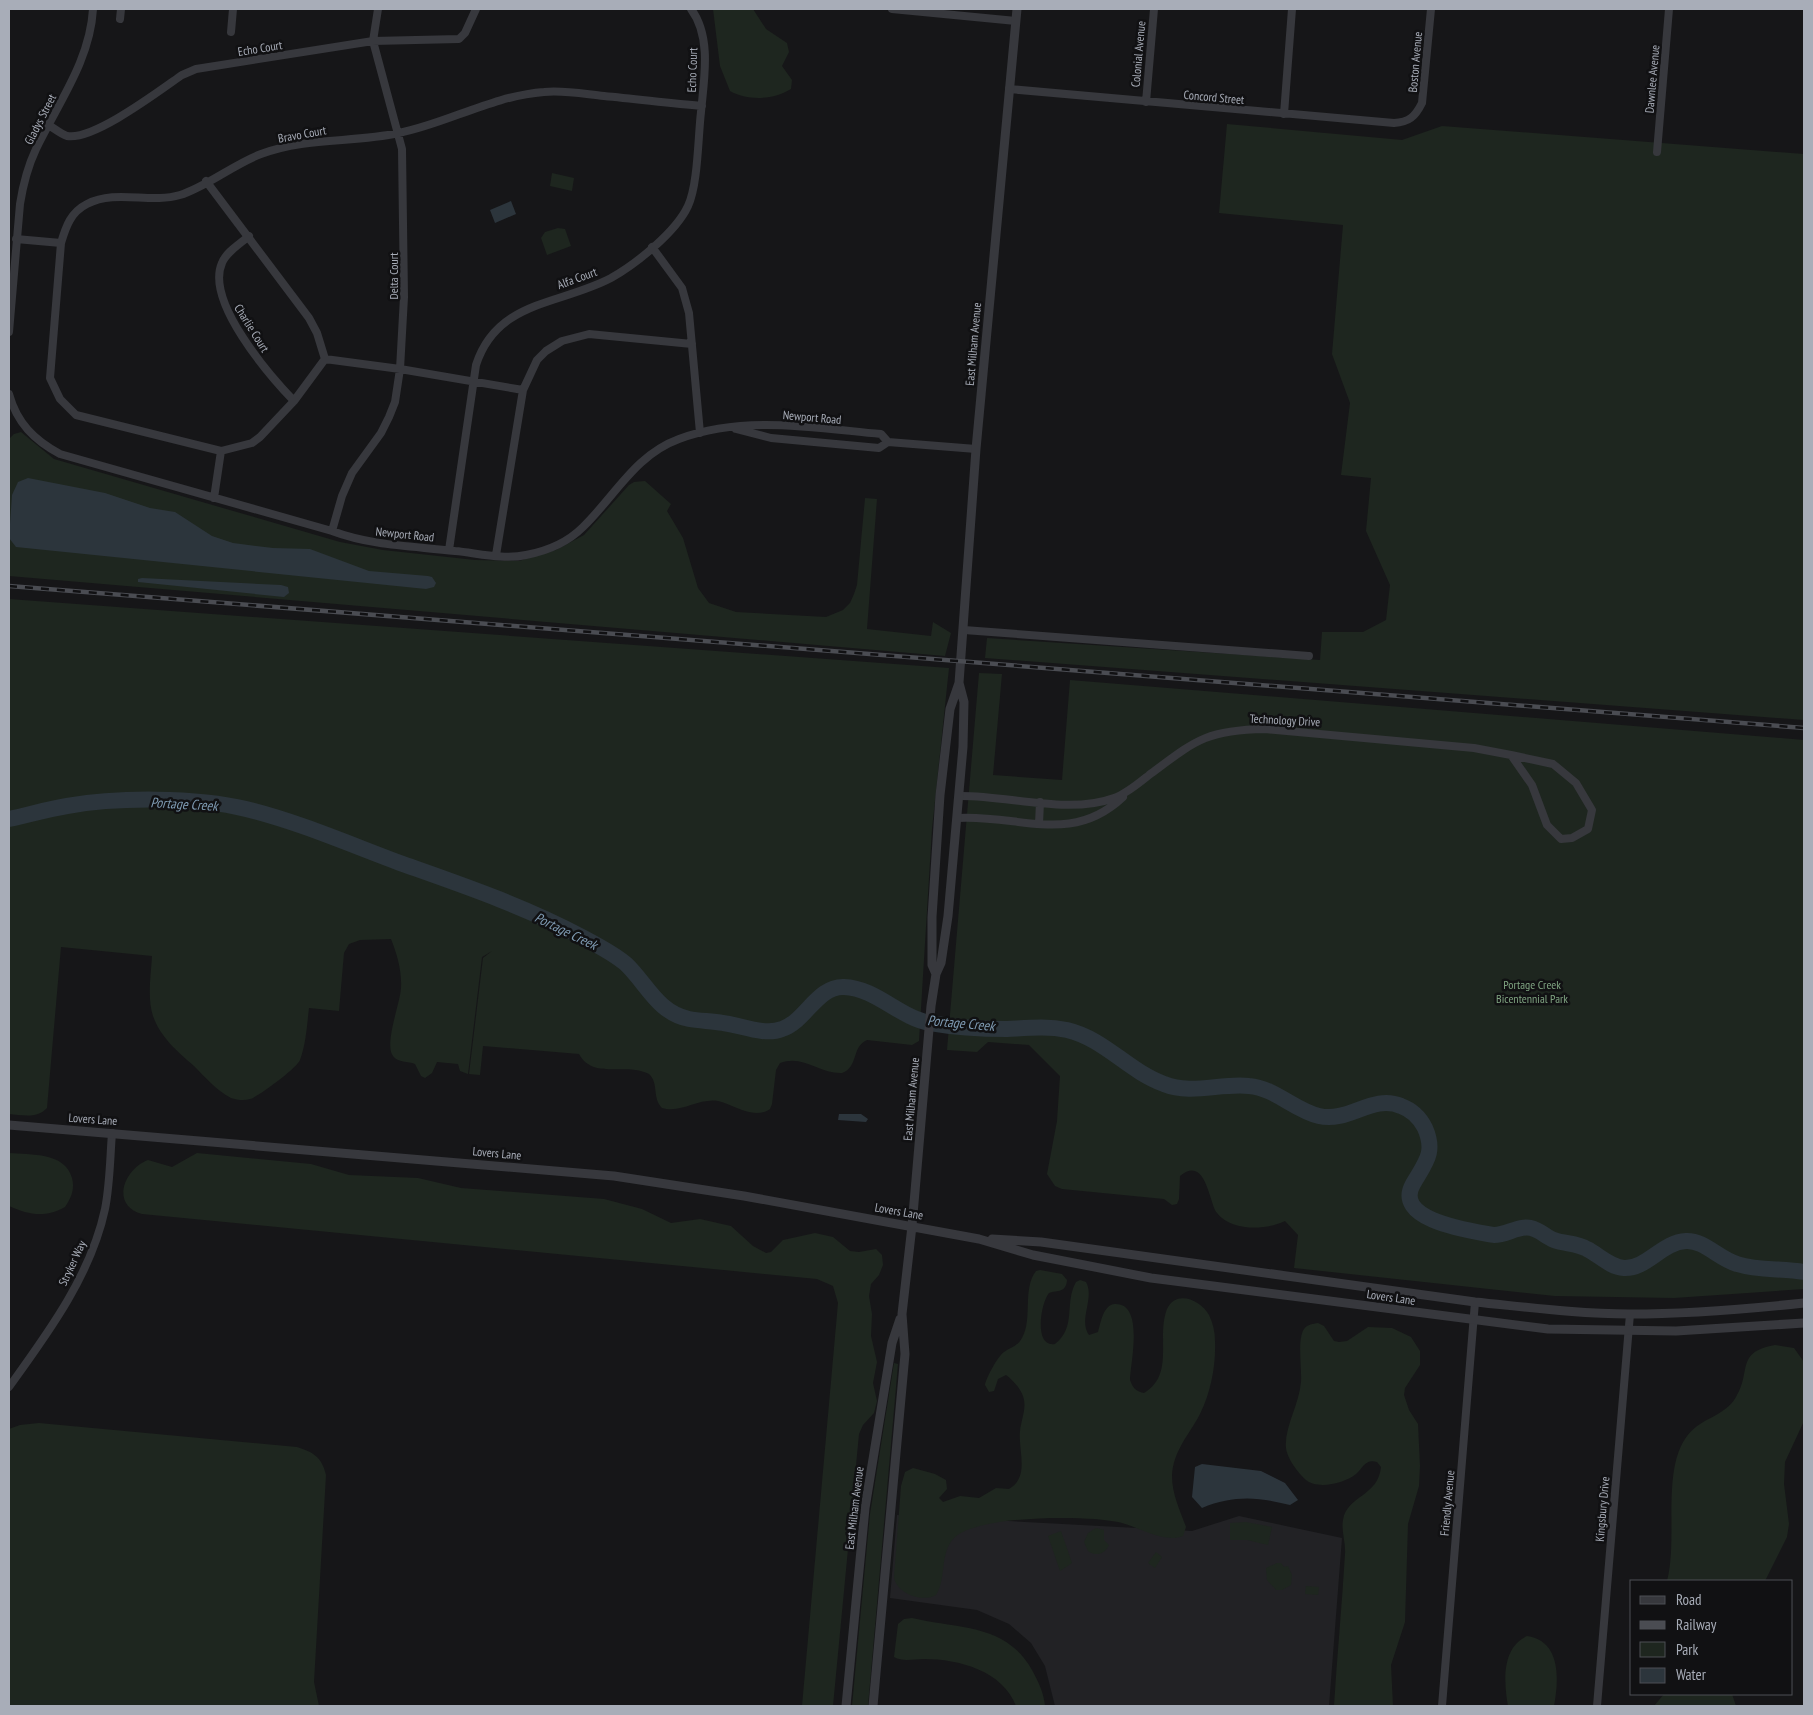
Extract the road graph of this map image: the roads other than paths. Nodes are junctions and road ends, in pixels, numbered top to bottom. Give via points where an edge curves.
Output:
1 (94, 9) edge
2 (121, 9) edge
3 (233, 9) edge
4 (378, 9) edge
5 (476, 9) edge
6 (691, 9) edge
7 (892, 9) edge
8 (1017, 9) edge
9 (1154, 9) edge
10 (1292, 9) edge
11 (1430, 9) edge
12 (1669, 9) edge
13 (120, 19) dead end
14 (1016, 20) junction
15 (230, 32) dead end
16 (373, 40) junction
17 (1009, 89) junction
18 (1146, 102) junction
19 (702, 106) junction
20 (1284, 114) junction
21 (1416, 115) joint
22 (50, 126) junction
23 (399, 133) junction
24 (1657, 152) dead end
25 (206, 181) junction
26 (249, 236) junction
27 (16, 239) junction
28 (61, 243) junction
29 (652, 247) junction
30 (9, 332) edge
31 (692, 344) junction
32 (325, 359) junction
33 (400, 368) junction
34 (474, 382) junction
35 (524, 390) junction
36 (9, 394) edge
37 (294, 401) junction
38 (730, 427) junction
39 (700, 433) junction
40 (888, 442) junction
41 (976, 449) junction
42 (221, 451) junction
43 (214, 498) junction
44 (332, 531) junction
45 (449, 550) junction
46 (496, 555) junction
47 (964, 630) junction
48 (1310, 656) dead end
49 (959, 683) junction
50 (1511, 755) junction
51 (1140, 782) junction
52 (959, 796) junction
53 (1040, 802) junction
54 (957, 818) junction
55 (1040, 824) junction
56 (936, 974) junction
57 (9, 1125) edge
58 (112, 1133) junction
59 (912, 1226) junction
60 (979, 1238) junction
61 (1475, 1302) junction
62 (1804, 1303) edge
63 (902, 1314) junction
64 (1630, 1314) junction
65 (1474, 1320) junction
66 (1804, 1323) edge
67 (1628, 1331) junction
68 (9, 1387) edge
69 (846, 1706) edge
70 (873, 1706) edge
71 (1442, 1706) edge
72 (1597, 1706) edge

1 - 22 street, Gladys Street via 84,55
2 - 13 street
3 - 15 street, Echo Court
4 - 16 street, Delta Court
5 - 16 street, Echo Court via 459,39
6 - 19 street, Echo Court via 704,41
7 - 14 street
8 - 14 street, East Milham Avenue
9 - 18 street, Colonial Avenue
10 - 20 street
11 - 21 street, Boston Avenue via 1423,94
12 - 24 street, Dawnlee Avenue
14 - 17 street, East Milham Avenue
16 - 22 street, Echo Court via 196,69 98,130 80,136 66,136
16 - 23 street, Delta Court
17 - 18 street, Concord Street
17 - 41 street, East Milham Avenue
18 - 20 street, Concord Street
19 - 23 street, Bravo Court via 567,92 527,94 508,97
19 - 29 street, Alfa Court via 689,204 680,222
20 - 21 street, Concord Street via 1394,124
22 - 27 street, Gladys Street via 36,149 23,185
23 - 25 street, Bravo Court via 296,144 260,154
23 - 33 street, Delta Court via 405,223
25 - 26 street
25 - 28 street, Bravo Court via 183,194 164,199 125,197 88,203 72,215
26 - 32 street via 309,318
26 - 37 street, Charlie Court via 222,262 219,290 225,308 264,368
27 - 28 street
27 - 30 street, Gladys Street
28 - 42 street via 50,378 68,409 76,415
29 - 31 street via 682,288 690,313
29 - 34 street, Alfa Court via 610,278 544,302 507,321 486,340 476,365
31 - 35 street via 589,334 575,337 562,341 537,360
31 - 39 street
32 - 33 street
32 - 37 street
33 - 34 street
33 - 44 street, Delta Court via 395,402 389,417 352,473
34 - 35 street
34 - 45 street, Alfa Court
35 - 46 street
36 - 43 street, Newport Road via 22,425 47,447
37 - 42 street via 260,438
38 - 39 street, Newport Road
38 - 40 street, Newport Road via 771,438 879,448
38 - 40 street, Newport Road via 769,424 881,434
39 - 46 street, Newport Road via 663,446 637,464 599,510 570,538 524,556
40 - 41 street, Newport Road
41 - 47 street, East Milham Avenue
42 - 43 street
43 - 44 street, Newport Road
44 - 45 street, Newport Road via 355,540
45 - 46 street, Newport Road
47 - 48 street
47 - 49 street, East Milham Avenue
49 - 52 street, East Milham Avenue via 964,702
49 - 56 street, East Milham Avenue via 950,709 940,795 932,917 932,965
50 - 50 street, Technology Drive via 1532,785 1547,825 1561,839 1572,838 1588,830 1592,810 1576,783 1553,764
50 - 51 street, Technology Drive via 1474,748 1326,733 1236,729 1196,741
51 - 53 street, Technology Drive via 1115,798 1092,803
51 - 55 street via 1110,810 1088,821
52 - 53 street, Technology Drive
52 - 54 street, East Milham Avenue
53 - 55 street
54 - 55 street
54 - 56 street, East Milham Avenue via 946,926 941,963
56 - 59 street, East Milham Avenue
57 - 58 street, Lovers Lane
58 - 59 street, Lovers Lane via 614,1176
58 - 68 street, Stryker Way via 105,1209 94,1243 62,1310
59 - 60 street, Lovers Lane
59 - 63 street, East Milham Avenue
60 - 61 street, Lovers Lane via 1041,1242
60 - 65 street, Lovers Lane via 1033,1255 1151,1278
61 - 64 street, Lovers Lane
61 - 65 street, Friendly Avenue
62 - 64 street, Lovers Lane
63 - 69 street, East Milham Avenue via 892,1343 876,1430
63 - 70 street, East Milham Avenue via 905,1354
64 - 67 street, Kingsbury Drive
65 - 67 street, Lovers Lane via 1548,1329
65 - 71 street, Friendly Avenue
66 - 67 street, Lovers Lane via 1728,1329
67 - 72 street, Kingsbury Drive

